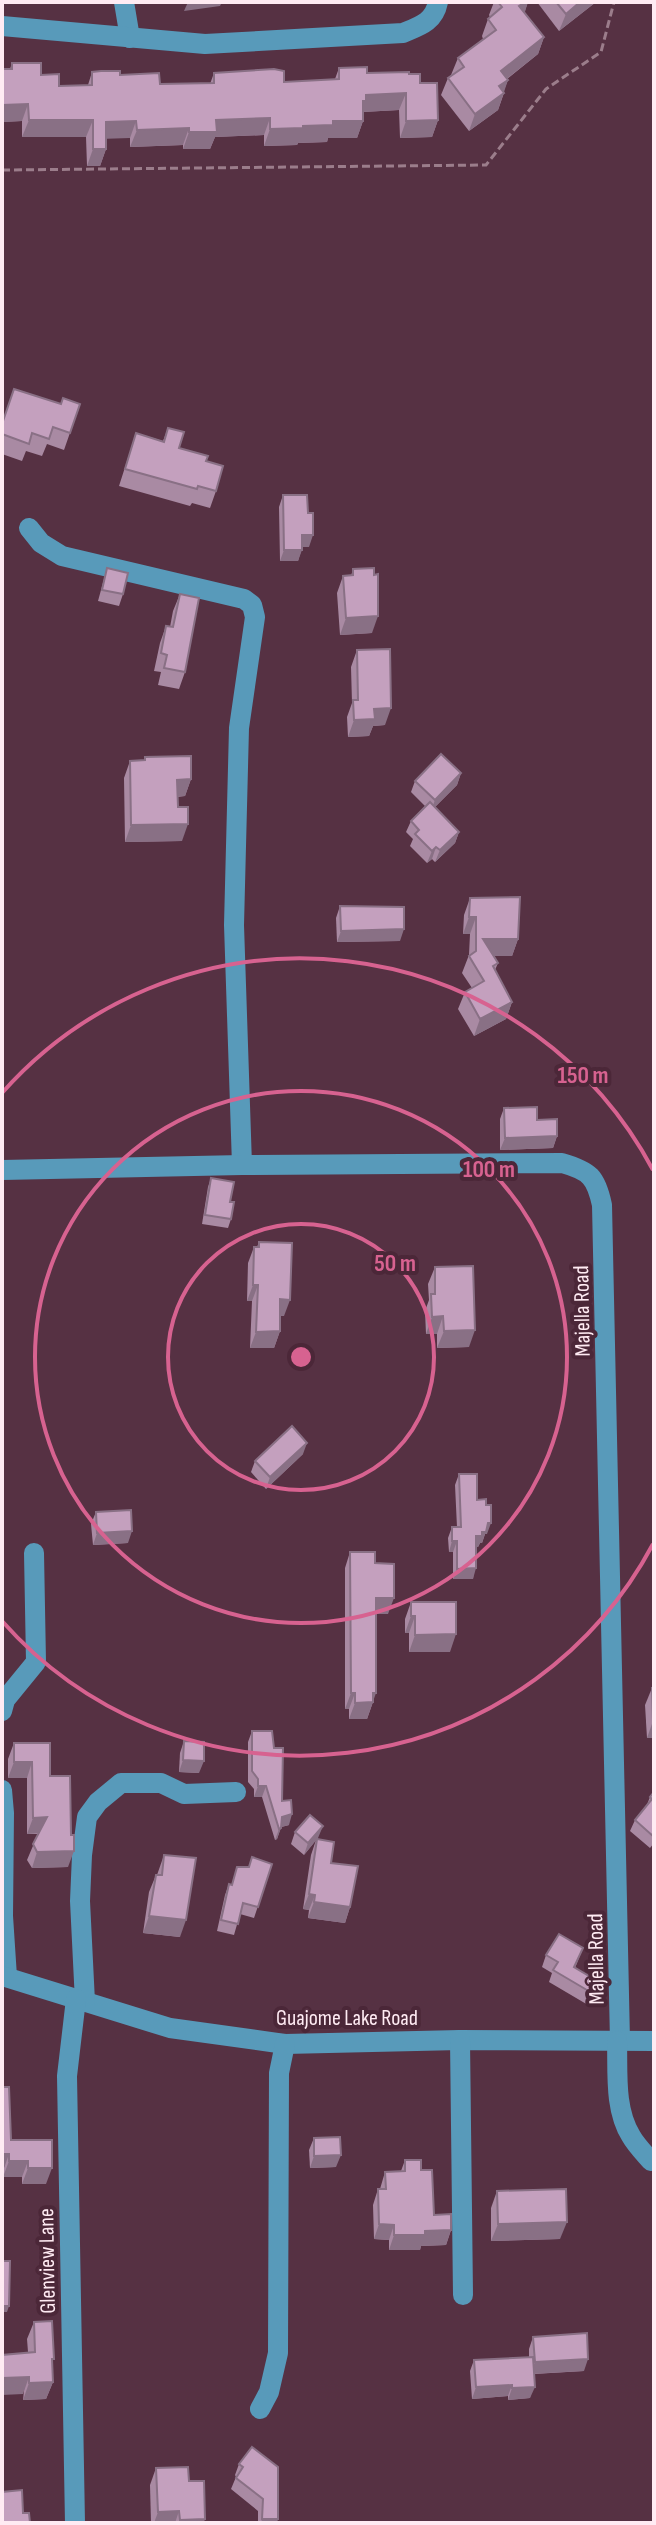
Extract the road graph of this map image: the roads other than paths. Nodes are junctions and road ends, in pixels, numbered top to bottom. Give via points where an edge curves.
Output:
1 (124, 2) edge
2 (438, 2) edge
3 (2, 26) edge
4 (130, 38) junction
5 (29, 528) dead end
6 (242, 1165) junction
7 (2, 1170) edge
8 (34, 1553) dead end
9 (2, 1711) edge
10 (2, 1790) edge
11 (236, 1792) dead end
12 (5, 1976) edge
13 (81, 2000) junction
14 (460, 2040) junction
15 (619, 2041) junction
16 (654, 2041) edge
17 (285, 2044) junction
18 (651, 2161) dead end
19 (463, 2295) dead end
20 (260, 2409) dead end
21 (75, 2523) edge

1 - 4 street
2 - 4 street via 428,23 403,33 205,44
3 - 4 street
5 - 6 street via 62,556 252,605 255,617 239,728 234,910
6 - 7 street, Majella Road
6 - 15 street, Majella Road via 562,1163 585,1170 598,1185
8 - 9 street via 36,1662
10 - 12 street
11 - 13 street, Glenview Lane via 184,1794 161,1783 121,1783 98,1802 87,1817 82,1855
12 - 13 street, Guajome Lake Road
13 - 17 street, Guajome Lake Road via 170,2028
13 - 21 street, Glenview Lane via 67,2076
14 - 15 street, Guajome Lake Road
14 - 17 street, Guajome Lake Road
14 - 19 street
15 - 16 street, Guajome Lake Road
15 - 18 street, Majella Road via 619,2100 629,2134
17 - 20 street via 279,2073 278,2353

